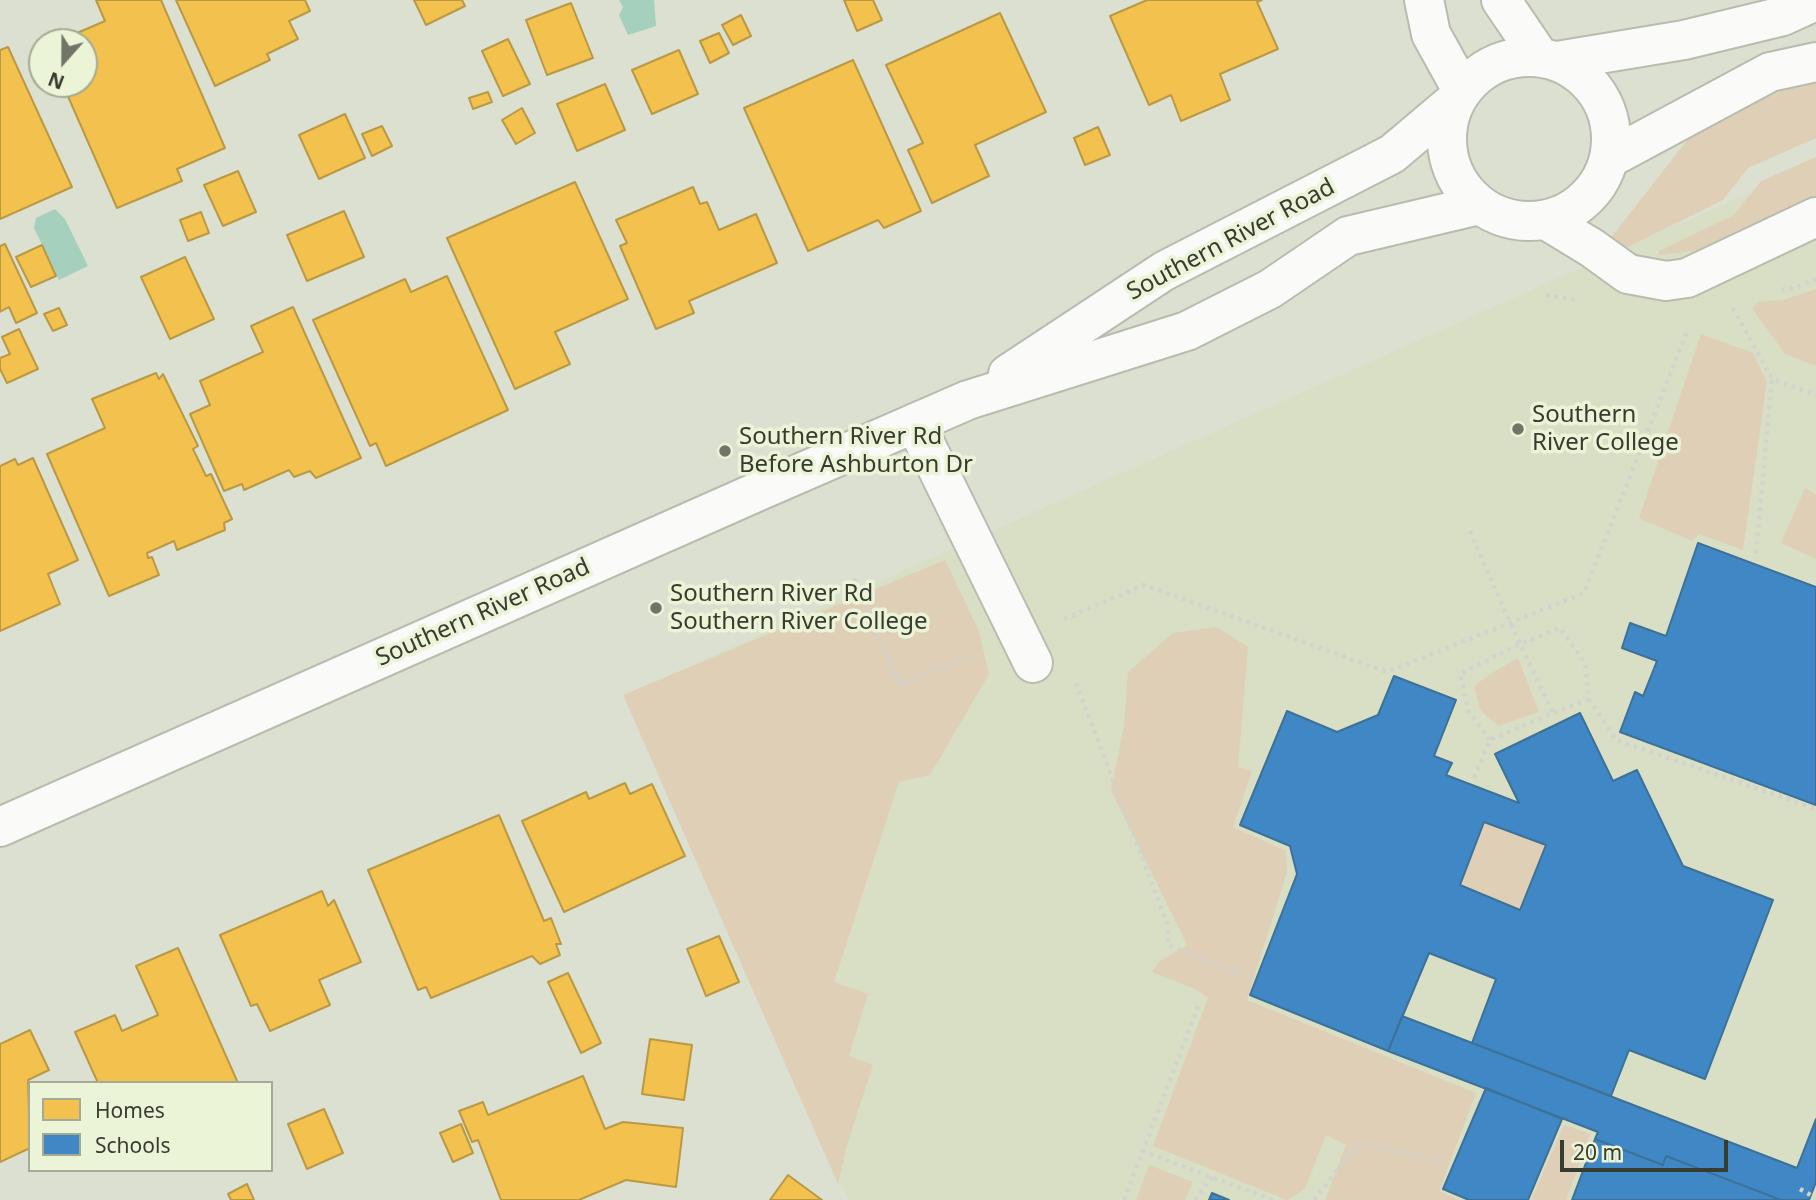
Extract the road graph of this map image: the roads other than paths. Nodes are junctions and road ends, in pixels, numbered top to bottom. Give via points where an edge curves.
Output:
1 (1424, 0) edge
2 (1501, 0) edge
3 (1816, 1) edge
4 (1548, 59) junction
5 (1816, 62) edge
6 (1459, 95) junction
7 (1610, 158) junction
8 (1479, 205) junction
9 (1816, 217) edge
10 (1546, 220) junction
11 (968, 400) junction
12 (915, 423) junction
13 (1026, 649) road end
14 (0, 827) edge

1 - 6 main road via 1430,34
2 - 4 main road
3 - 4 main road via 1783,16 1684,40
4 - 6 main road via 1517,57 1497,63 1478,74
4 - 7 main road via 1579,72 1596,89 1613,134
5 - 7 main road via 1770,72
6 - 8 main road via 1448,122 1446,145 1451,167
6 - 11 main road, Southern River Road via 1392,154 1164,271
7 - 10 main road via 1587,199
8 - 10 main road via 1522,221
8 - 11 main road, Southern River Road via 1348,236 1270,289 1186,331
9 - 10 main road via 1687,278 1666,281 1628,274
11 - 12 main road, Southern River Road
12 - 13 main road
12 - 14 main road, Southern River Road

